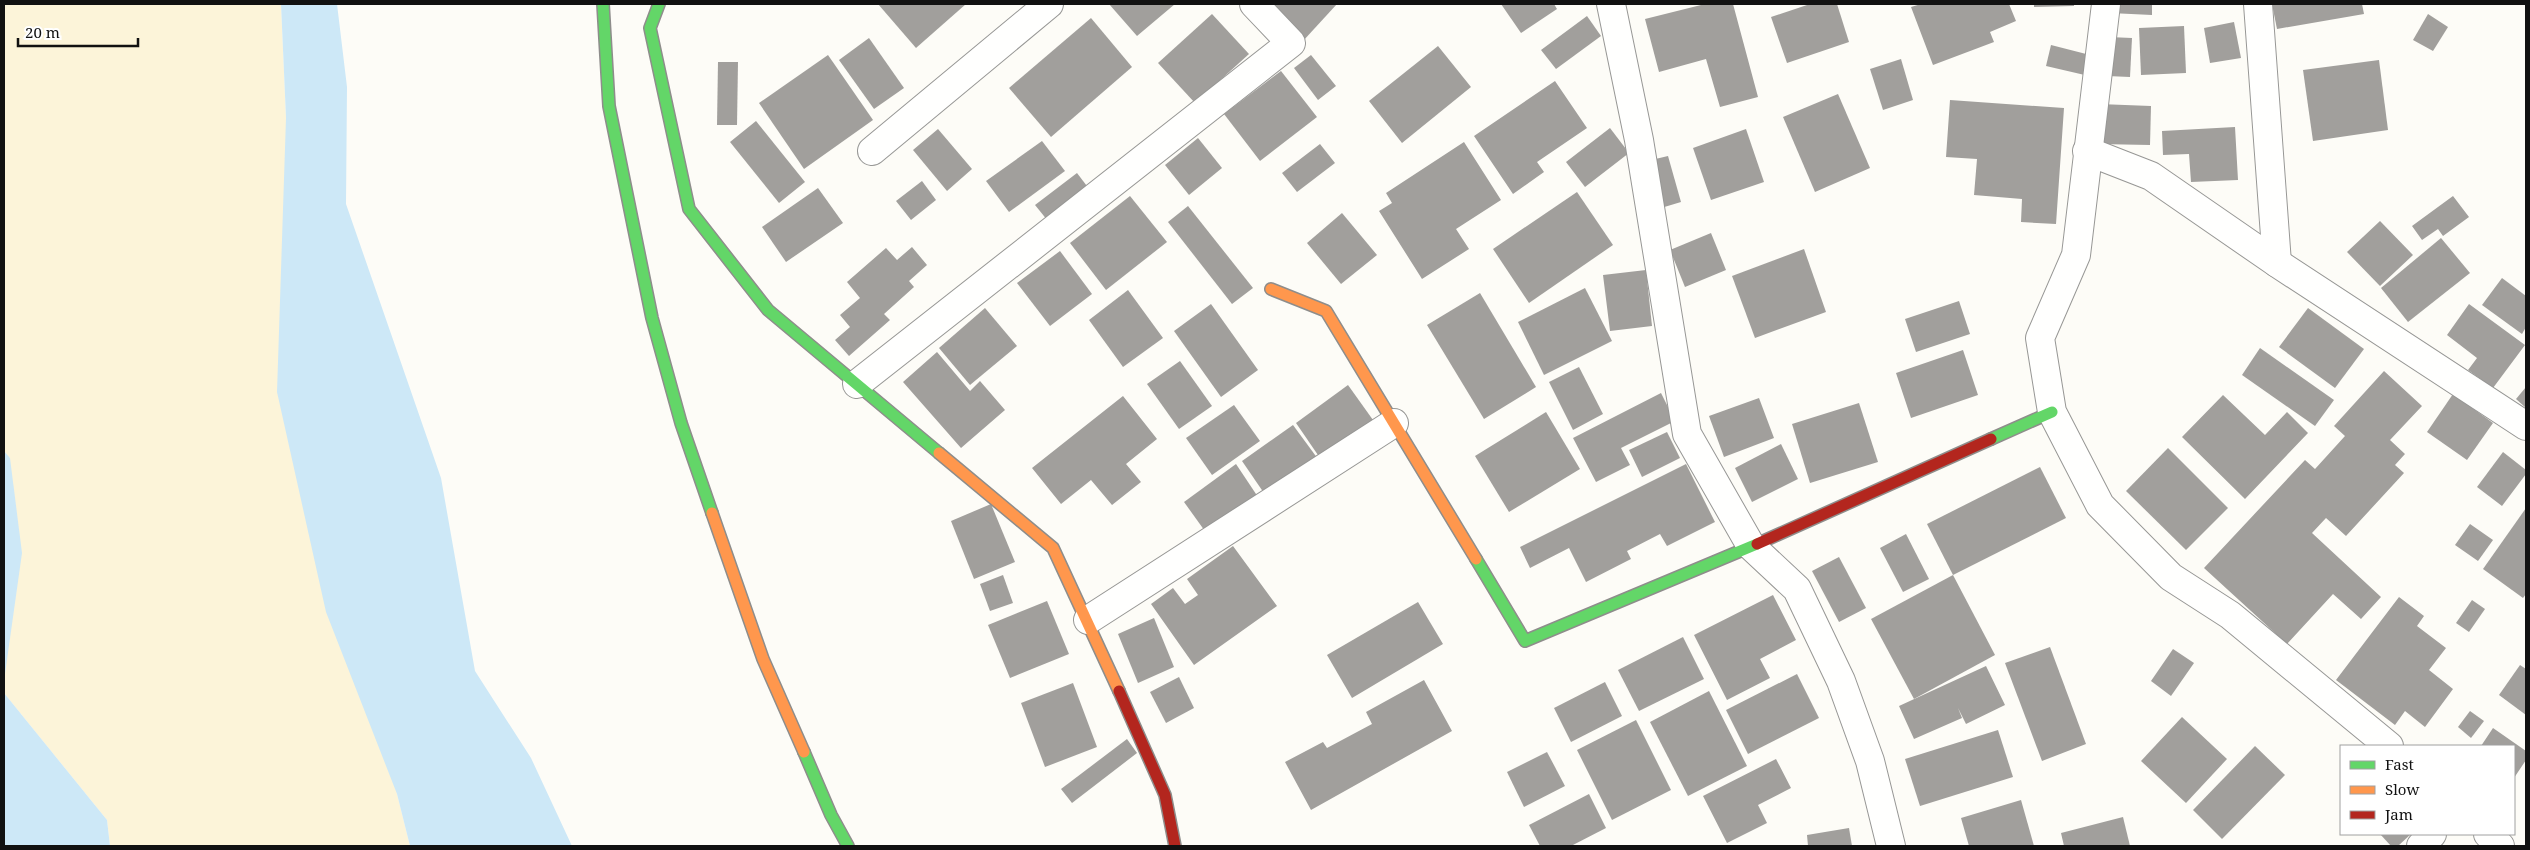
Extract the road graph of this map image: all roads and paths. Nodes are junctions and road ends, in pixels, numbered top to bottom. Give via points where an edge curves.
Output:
1 (604, 4) edge
2 (1049, 4) edge
3 (1254, 4) edge
4 (1610, 4) edge
5 (2106, 4) edge
6 (2258, 4) edge
7 (653, 12) edge
8 (872, 151) dead end
9 (2087, 151) junction
10 (2277, 263) junction
11 (1271, 288) dead end
12 (857, 384) junction
13 (2052, 412) junction
14 (1394, 423) junction
15 (2526, 426) edge
16 (1751, 546) junction
17 (1088, 620) junction
18 (2388, 745) edge
19 (2431, 835) edge
20 (2489, 835) edge
21 (848, 846) edge
22 (1175, 846) edge
23 (1891, 846) edge
24 (2421, 846) edge
25 (2500, 846) edge

1 - 21 street via 608,106 652,318 681,423 763,659 831,815
2 - 8 street
3 - 12 street via 1291,43
4 - 16 street via 1639,140 1687,434
5 - 9 street
6 - 10 street
7 - 12 street via 689,209 768,310
9 - 10 street via 2151,176
9 - 13 street via 2076,255 2040,338
10 - 15 street
11 - 14 street via 1326,311
12 - 17 street via 1053,548
13 - 16 street
13 - 18 street via 2100,505 2171,577 2230,615
14 - 16 street via 1525,641
14 - 17 street
16 - 23 street via 1797,589 1841,681 1870,761
17 - 22 street via 1165,795
19 - 24 street
20 - 25 street

